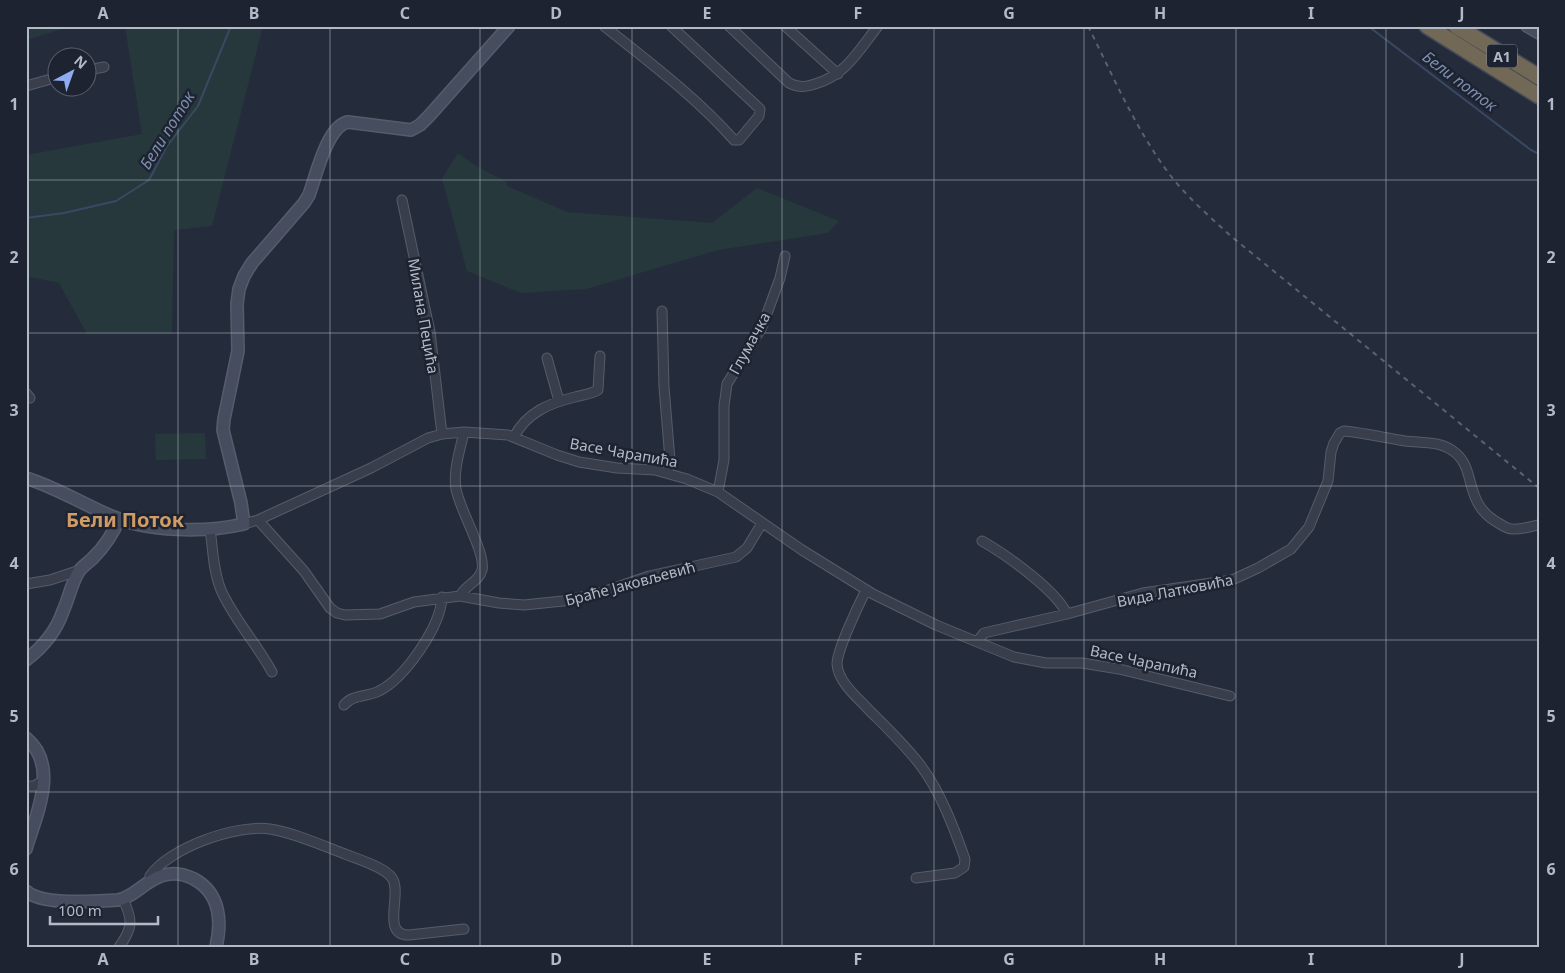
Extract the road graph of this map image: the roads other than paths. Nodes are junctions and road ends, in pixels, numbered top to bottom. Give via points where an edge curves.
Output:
1 (509, 26) edge
2 (604, 26) edge
3 (671, 26) edge
4 (729, 26) edge
5 (785, 26) edge
6 (878, 26) edge
7 (1427, 26) edge
8 (1456, 26) edge
9 (1527, 26) edge
10 (1539, 34) edge
11 (104, 67) dead end
12 (98, 68) edge
13 (838, 74) junction
14 (1539, 77) edge
15 (48, 80) edge
16 (26, 86) edge
17 (1539, 96) edge
18 (402, 200) dead end
19 (785, 256) dead end
20 (662, 312) dead end
21 (600, 356) dead end
22 (548, 358) dead end
23 (560, 401) junction
24 (464, 432) junction
25 (442, 434) junction
26 (514, 437) junction
27 (668, 473) junction
28 (26, 478) edge
29 (718, 492) junction
30 (119, 519) junction
31 (258, 520) junction
32 (762, 523) junction
33 (244, 524) junction
34 (1539, 525) edge
35 (210, 529) junction
36 (982, 542) dead end
37 (80, 570) junction
38 (50, 580) junction
39 (26, 584) edge
40 (71, 587) junction
41 (866, 590) junction
42 (460, 596) junction
43 (442, 597) junction
44 (1067, 614) junction
45 (976, 642) junction
46 (26, 660) edge
47 (272, 672) dead end
48 (1230, 696) dead end
49 (344, 705) dead end
50 (26, 738) edge
51 (44, 780) junction
52 (26, 786) edge
53 (26, 849) edge
54 (916, 878) dead end
55 (151, 881) junction
56 (26, 892) edge
57 (123, 899) junction
58 (464, 929) dead end
59 (119, 947) edge
60 (216, 947) edge

1 - 33 street via 416,128 348,122 340,125 331,136 304,203 244,276 237,304 238,351 223,424
2 - 3 street via 655,66 737,141 761,111
4 - 13 street via 800,88
5 - 13 street
6 - 13 street
7 - 17 highway, A1
8 - 14 highway, A1
9 - 10 street
11 - 12 street
15 - 16 street
18 - 25 street, Милана Пецића via 430,332
19 - 29 street, Глумачка via 762,327 727,384 724,460
20 - 27 street
21 - 23 street via 598,390
22 - 23 street
23 - 26 street via 539,409
24 - 25 street, Васе Чарапића
24 - 26 street, Васе Чарапића
24 - 42 street via 455,480 463,512 483,562 479,576
25 - 31 street, Васе Чарапића via 421,441
26 - 27 street, Васе Чарапића via 579,462
27 - 29 street, Васе Чарапића
28 - 30 street, Васе Чарапића
29 - 32 street, Васе Чарапића
30 - 35 street, Васе Чарапића via 160,527
30 - 37 street via 106,544
31 - 33 street, Васе Чарапића
31 - 43 street, Браће Јаковљевић via 304,571 326,604 338,613 380,614 414,602
32 - 41 street, Васе Чарапића
32 - 42 street, Браће Јаковљевић via 747,548 736,557 649,576 585,597 524,605
33 - 35 street, Васе Чарапића
34 - 44 street, Вида Латковића via 1509,529 1485,514 1475,499 1465,465 1445,446 1344,431 1334,443 1328,481 1315,516 1291,549 1232,580 1143,593
35 - 47 street via 221,590
36 - 44 street via 1002,553 1051,592
37 - 38 street
37 - 40 street
38 - 39 street
38 - 40 street
40 - 46 street via 54,630 42,647
41 - 45 street, Васе Чарапића
41 - 54 street via 842,645 838,669 848,688 921,766 950,821 964,859 964,867 958,872
42 - 43 street, Браће Јаковљевић
43 - 49 street via 428,638 404,670 391,684
44 - 45 street, Вида Латковића via 984,633
45 - 48 street, Васе Чарапића via 1014,657 1118,669
50 - 51 street via 38,753
51 - 52 street via 34,786
51 - 53 street
55 - 57 street
55 - 58 street via 150,876 162,862 196,843 221,835 272,829 389,874 395,886 397,933 409,936
55 - 60 street via 179,874 200,882 208,890 217,906 219,918
56 - 57 street via 36,898 53,901
57 - 59 street via 130,914 130,928

